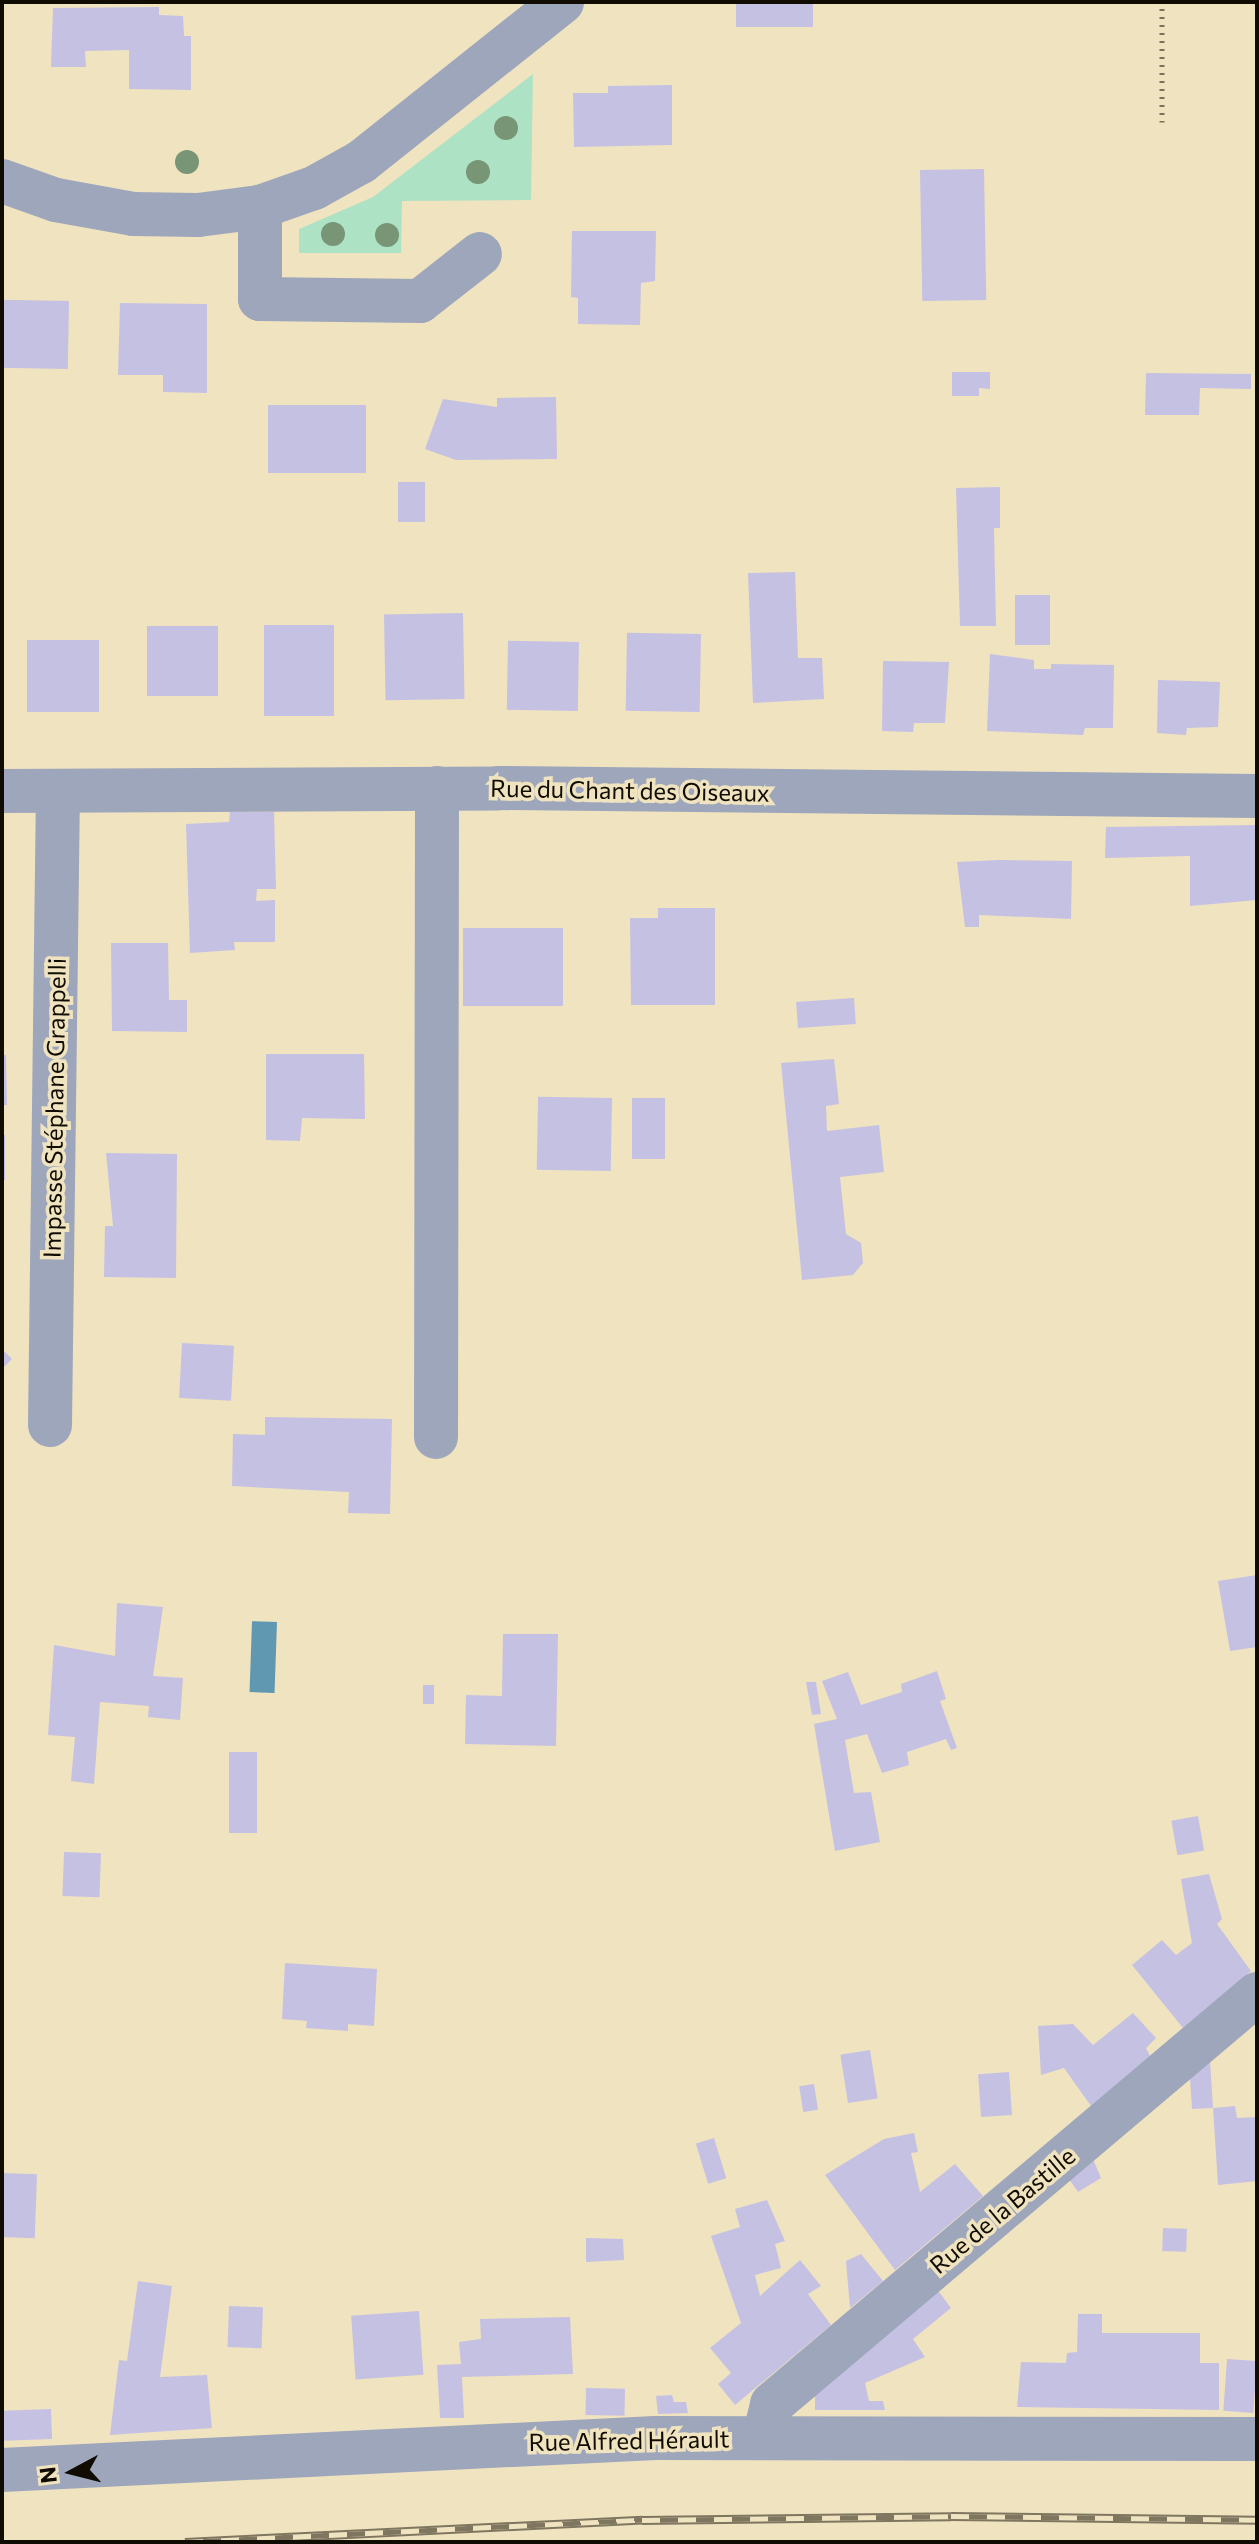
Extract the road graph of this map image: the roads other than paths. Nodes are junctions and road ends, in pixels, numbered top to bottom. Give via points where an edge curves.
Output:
1 (562, 2) edge
2 (2, 181) edge
3 (260, 207) junction
4 (480, 254) dead end
5 (437, 788) junction
6 (2, 791) edge
7 (58, 791) junction
8 (1257, 796) edge
9 (50, 1425) dead end
10 (436, 1437) dead end
11 (1257, 1994) edge
12 (764, 2437) junction
13 (1257, 2439) edge
14 (2, 2470) edge

1 - 3 street via 361,162 314,188
2 - 3 street via 56,200 133,214 198,215
3 - 4 street via 260,299 420,301
5 - 7 street, Rue du Chant des Oiseaux
5 - 8 street, Rue du Chant des Oiseaux
5 - 10 street
6 - 7 street, Rue du Chant des Oiseaux
7 - 9 street, Impasse Stéphane Grappelli
11 - 12 street, Rue de la Bastille via 772,2404
12 - 13 street, Rue Alfred Hérault
12 - 14 street, Rue Alfred Hérault via 378,2448

